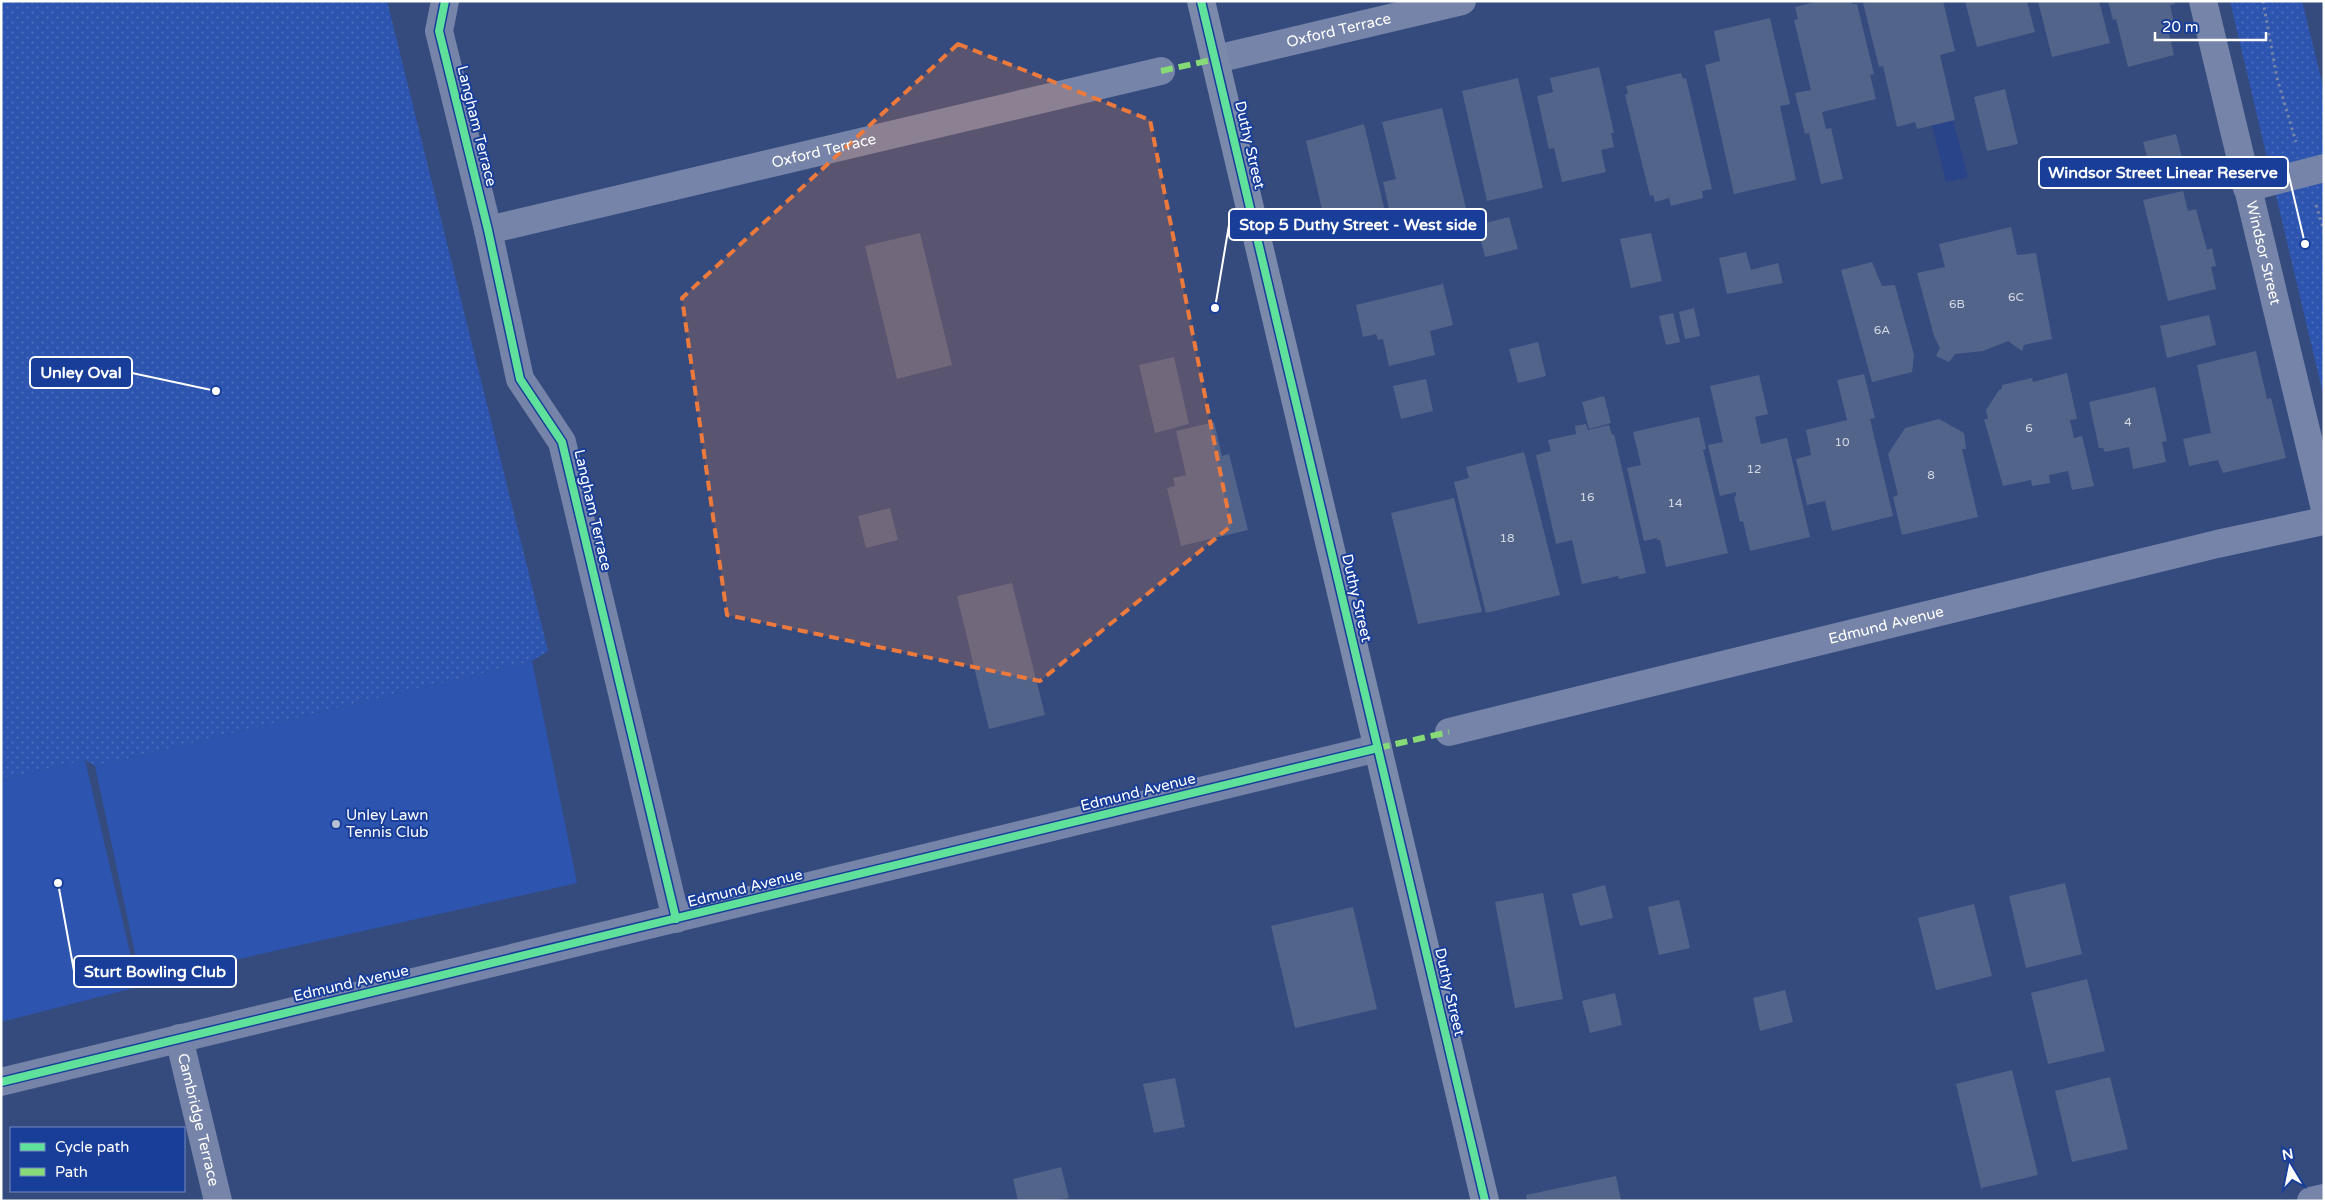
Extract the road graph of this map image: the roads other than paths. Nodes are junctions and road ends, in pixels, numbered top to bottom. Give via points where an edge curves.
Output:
1 (445, 1) edge
2 (1201, 1) edge
3 (1462, 1) edge
4 (2203, 1) edge
5 (1216, 59) junction
6 (1160, 71) dead end
7 (2315, 171) edge
8 (2247, 188) junction
9 (488, 230) junction
10 (2324, 505) edge
11 (2324, 521) edge
12 (1449, 732) dead end
13 (1378, 748) junction
14 (676, 919) junction
15 (179, 1038) junction
16 (1, 1082) edge
17 (2324, 1198) edge
18 (218, 1201) edge
19 (1485, 1201) edge
20 (2311, 1201) edge

1 - 9 street, Langham Terrace via 439,31
2 - 5 street, Duthy Street
3 - 5 street, Oxford Terrace
4 - 8 street, Windsor Street
5 - 13 street, Duthy Street
6 - 9 street, Oxford Terrace
7 - 8 street
8 - 10 street, Windsor Street
9 - 14 street, Langham Terrace via 520,379 562,442
11 - 12 street, Edmund Avenue
13 - 14 street, Edmund Avenue
13 - 19 street, Duthy Street
14 - 15 street, Edmund Avenue
15 - 16 street, Edmund Avenue
15 - 18 street, Cambridge Terrace
17 - 20 street

